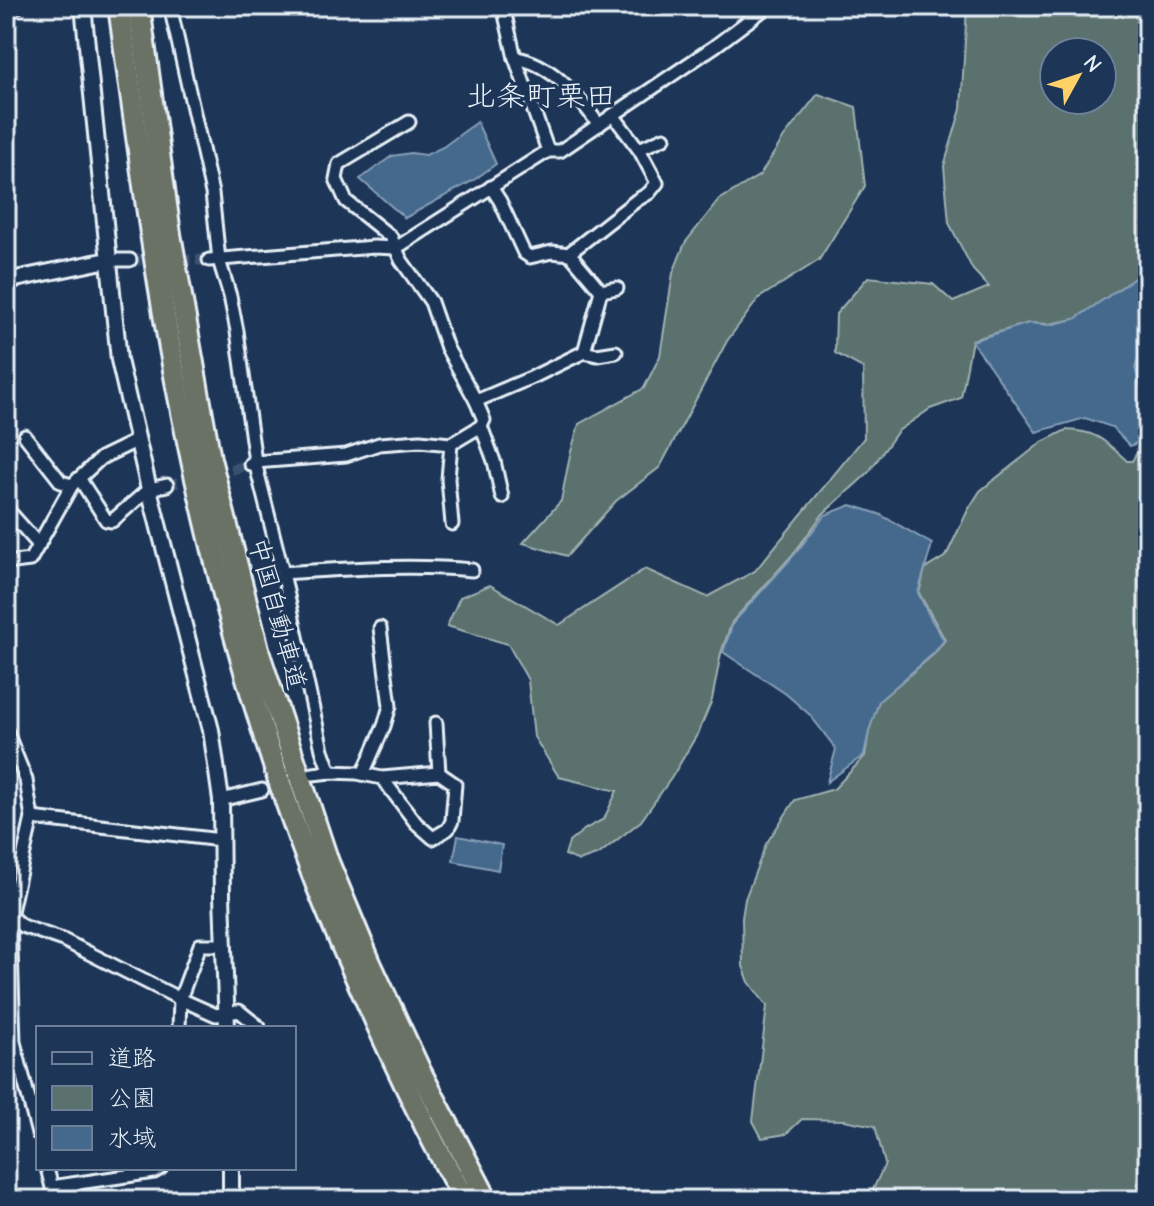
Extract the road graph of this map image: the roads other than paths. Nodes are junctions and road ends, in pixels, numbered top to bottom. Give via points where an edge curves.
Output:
1 (18, 6) edge
2 (83, 6) edge
3 (119, 6) edge
4 (139, 6) edge
5 (170, 6) edge
6 (503, 6) edge
7 (768, 6) edge
8 (6, 7) edge
9 (515, 58) junction
10 (613, 115) junction
11 (409, 122) dead end
12 (599, 125) junction
13 (664, 138) dead end
14 (639, 149) junction
15 (548, 151) junction
16 (491, 187) junction
17 (396, 248) junction
18 (570, 254) junction
19 (108, 260) junction
20 (130, 260) tunnel mouth
21 (214, 260) junction
22 (6, 281) edge
23 (617, 288) dead end
24 (601, 291) junction
25 (584, 352) junction
26 (616, 352) dead end
27 (476, 401) junction
28 (481, 426) junction
29 (25, 436) dead end
30 (138, 440) junction
31 (451, 444) junction
32 (252, 463) junction
33 (75, 482) junction
34 (167, 485) tunnel mouth
35 (149, 489) junction
36 (502, 497) dead end
37 (6, 508) edge
38 (452, 524) dead end
39 (39, 545) junction
40 (6, 563) edge
41 (472, 570) dead end
42 (283, 573) junction
43 (380, 628) dead end
44 (436, 723) dead end
45 (6, 730) edge
46 (330, 772) junction
47 (439, 773) junction
48 (313, 774) dead end
49 (363, 774) junction
50 (382, 778) junction
51 (262, 790) dead end
52 (221, 800) junction
53 (32, 818) junction
54 (221, 840) junction
55 (8, 916) edge
56 (224, 945) junction
57 (180, 999) junction
58 (227, 1021) edge
59 (179, 1026) edge
60 (258, 1026) edge
61 (36, 1126) edge
62 (48, 1170) edge
63 (158, 1170) edge
64 (231, 1170) edge
65 (116, 1173) edge
66 (58, 1186) dead end
67 (55, 1200) edge
68 (231, 1200) edge
69 (465, 1200) edge
70 (487, 1200) edge

1 - 8 street
2 - 19 street
3 - 69 highway, 中国自動車道 via 169,342 193,464 243,663 311,870 353,973
4 - 70 highway, 中国自動車道 via 170,234 210,459 260,657 328,862 370,963
5 - 21 street via 212,193
6 - 9 street
7 - 10 street
9 - 12 street via 551,74
9 - 15 street
10 - 12 street
10 - 14 street
11 - 17 street via 339,164 336,179 346,201 391,237
12 - 15 street via 560,151
13 - 14 street
14 - 18 street via 657,183 654,188
15 - 16 street
16 - 17 street
16 - 18 street via 524,253
17 - 21 street
17 - 27 street via 431,302 447,348
18 - 24 street
19 - 20 street
19 - 22 street
19 - 30 street via 119,360
21 - 32 street via 230,296 237,331
23 - 24 street
24 - 25 street
25 - 26 street
25 - 27 street
27 - 28 street via 484,420
28 - 31 street
28 - 36 street
29 - 33 street via 61,482
30 - 33 street via 101,458
30 - 35 street
31 - 32 street via 379,444 346,455
31 - 38 street
32 - 42 street
33 - 35 street via 112,521
33 - 39 street
34 - 35 street
35 - 52 street via 211,730
37 - 39 street
39 - 40 street via 30,560
41 - 42 street
42 - 46 street
43 - 49 street via 390,706
44 - 47 street
45 - 53 street via 26,780
46 - 48 street
46 - 49 street
47 - 50 street
47 - 50 street via 455,784 452,821 433,838
49 - 50 street
51 - 52 street
52 - 54 street
53 - 54 street
53 - 55 street
54 - 56 street
55 - 57 street
55 - 61 street via 14,1042
56 - 57 street via 200,945
56 - 58 street
57 - 58 street
57 - 59 street
58 - 60 street via 239,1011
62 - 67 street
63 - 65 street
64 - 68 street
65 - 66 street

